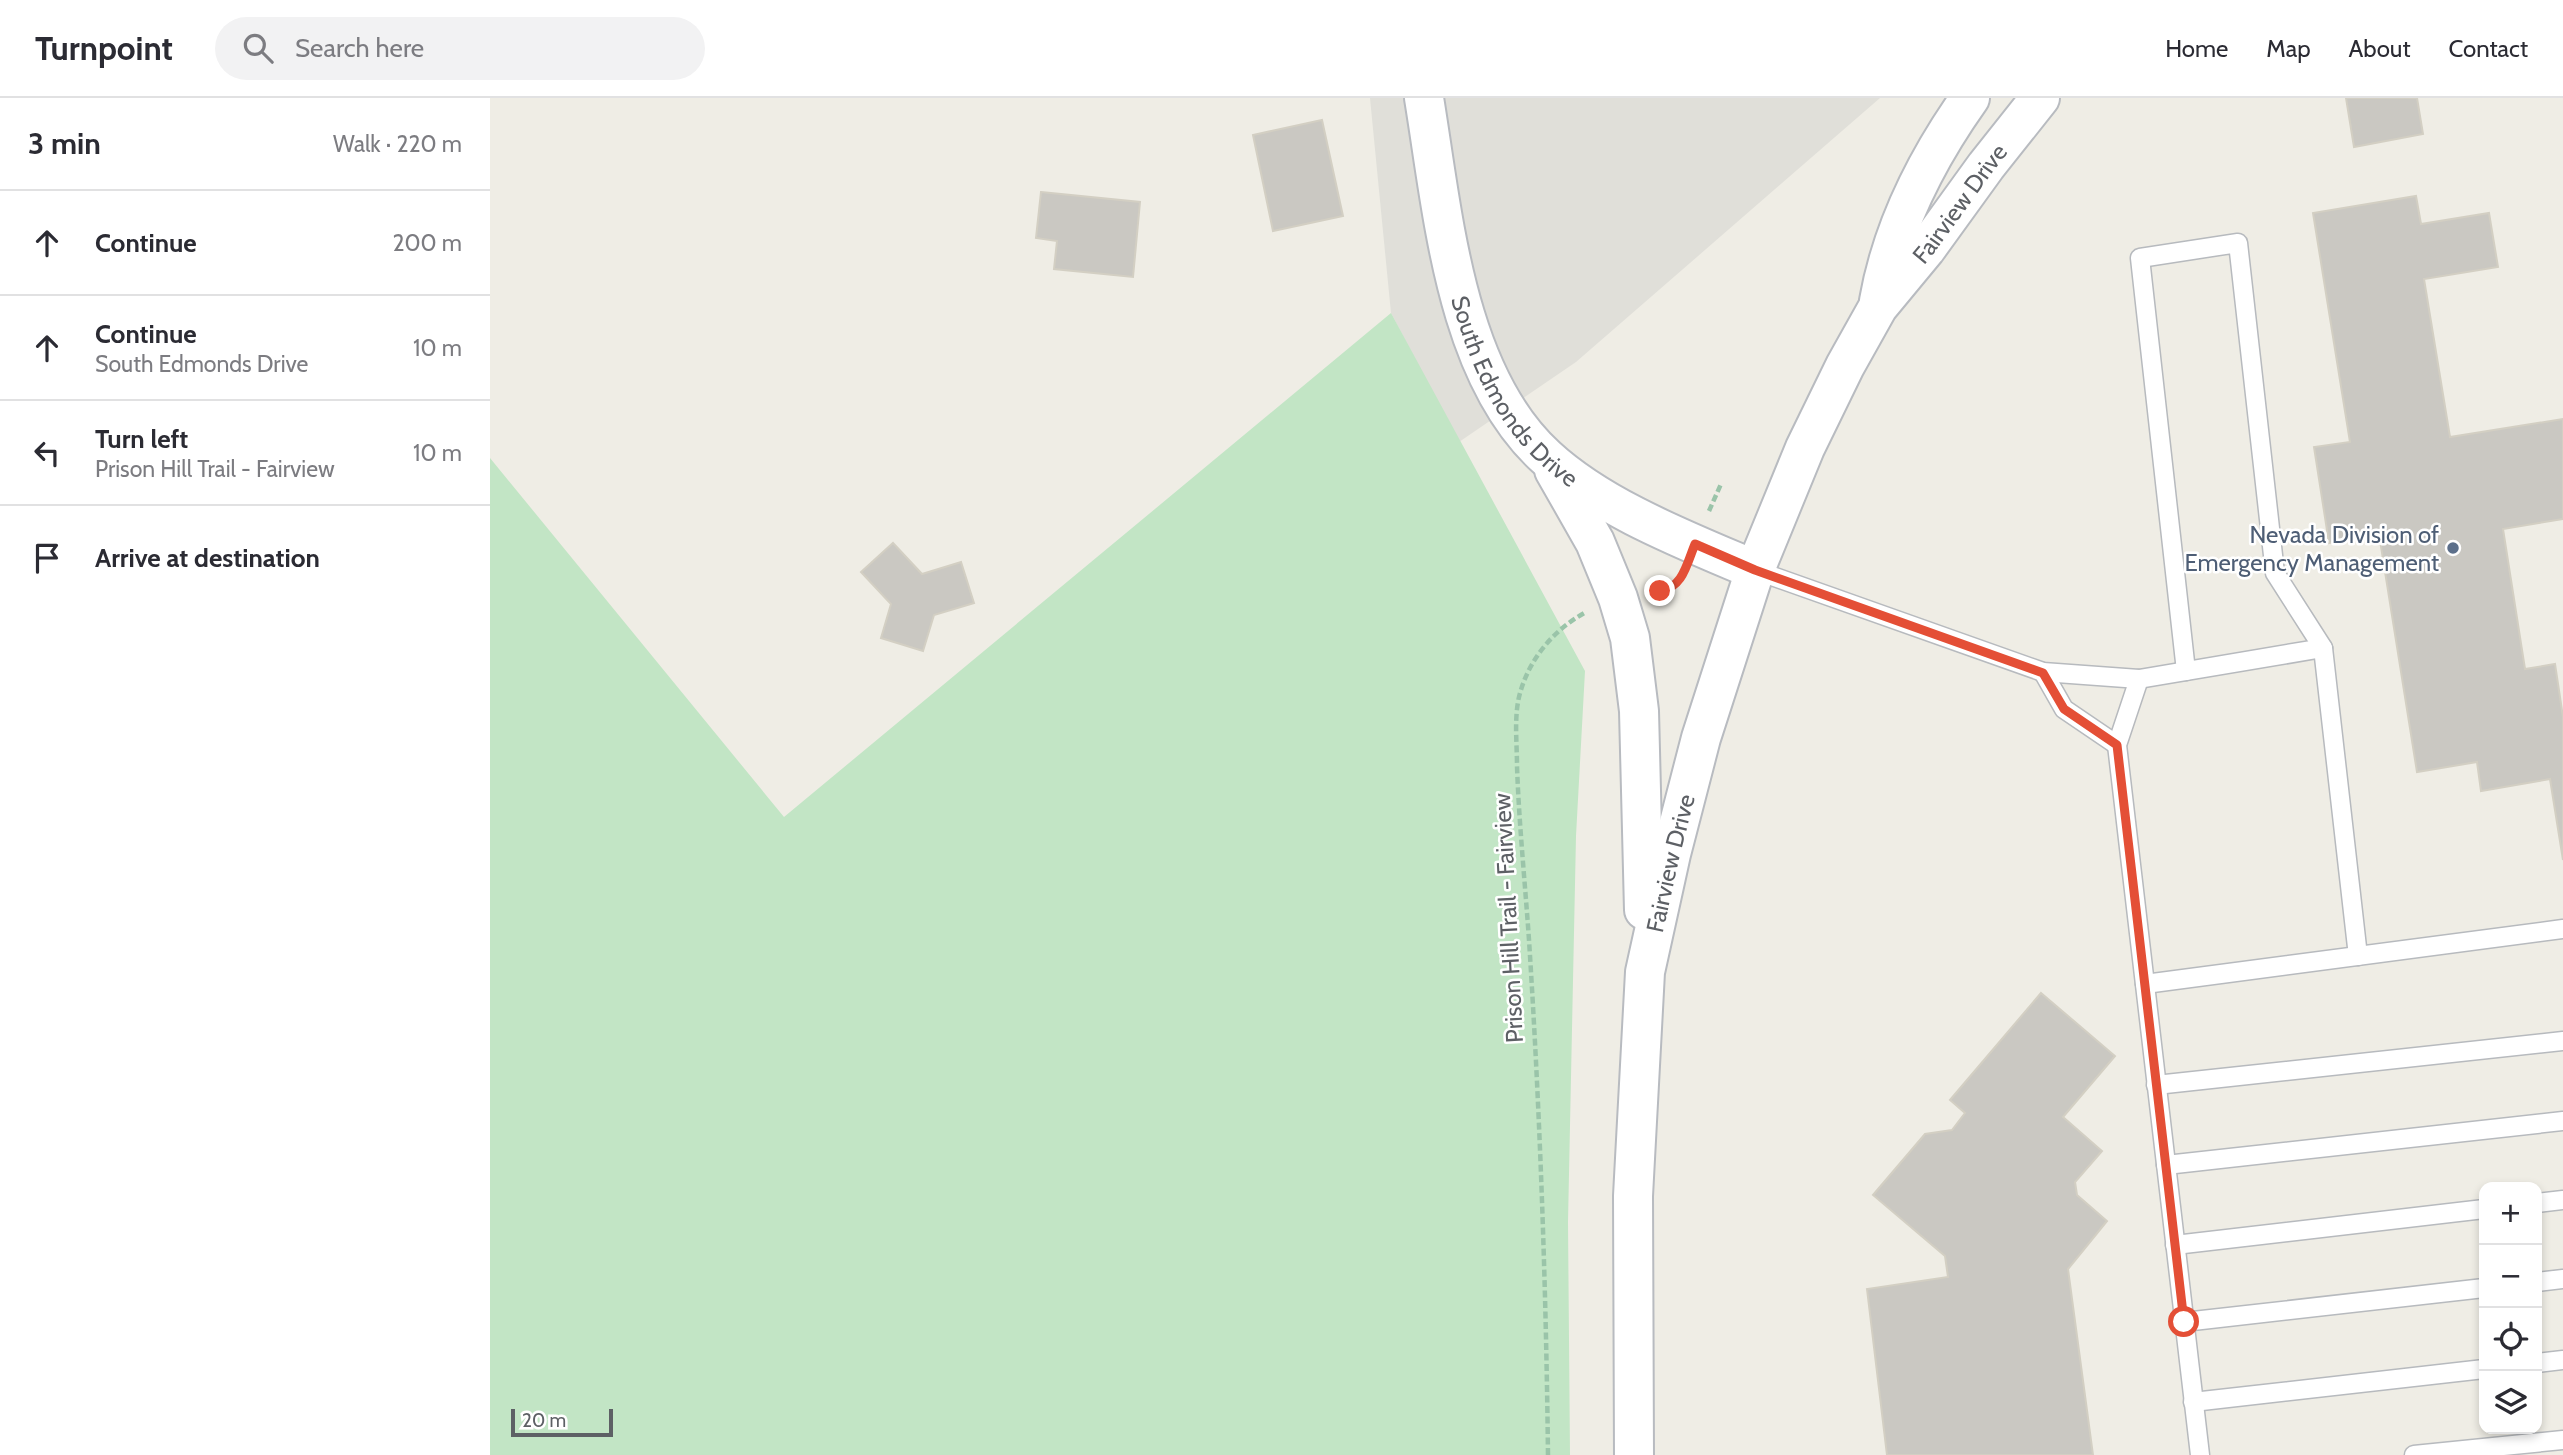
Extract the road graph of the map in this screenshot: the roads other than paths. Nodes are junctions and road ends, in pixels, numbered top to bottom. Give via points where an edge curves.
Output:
1 (1424, 98) edge
2 (1970, 98) edge
3 (2040, 98) edge
4 (1878, 307) junction
5 (1546, 457) junction
6 (1755, 570) junction
7 (2323, 648) junction
8 (2186, 671) junction
9 (2043, 673) junction
10 (2139, 679) junction
11 (2117, 745) junction
12 (2563, 929) edge
13 (2358, 956) junction
14 (1645, 972) junction
15 (2145, 984) junction
16 (2563, 1041) edge
17 (2156, 1085) junction
18 (2563, 1121) edge
19 (2166, 1165) junction
20 (2563, 1200) edge
21 (2542, 1202) edge
22 (2479, 1210) edge
23 (2175, 1245) junction
24 (2563, 1279) edge
25 (2542, 1281) edge
26 (2479, 1289) edge
27 (2184, 1322) junction
28 (2563, 1360) edge
29 (2542, 1362) edge
30 (2479, 1370) edge
31 (2193, 1402) junction
32 (2563, 1440) edge
33 (1634, 1455) edge
34 (2200, 1455) edge
35 (2414, 1455) edge

1 - 5 main road, South Edmonds Drive via 1451,262 1466,321 1496,388
2 - 4 main road, Fairview Drive via 1931,159 1900,222
3 - 4 main road, Fairview Drive
4 - 6 main road, Fairview Drive via 1805,448
5 - 6 main road, South Edmonds Drive via 1609,501
5 - 14 main road via 1595,542 1630,638 1639,711
6 - 9 lane
6 - 14 main road, Fairview Drive via 1700,738
7 - 8 lane
7 - 8 lane via 2275,573 2238,243 2140,258
7 - 13 lane
8 - 10 lane
9 - 10 lane
9 - 11 lane via 2064,709
10 - 11 lane
11 - 15 lane
12 - 13 lane
13 - 15 lane
14 - 33 main road, Fairview Drive via 1634,1186
15 - 17 lane
16 - 17 lane
17 - 19 lane
18 - 19 lane
19 - 23 lane
20 - 21 lane
22 - 23 lane
23 - 27 lane
24 - 25 lane
26 - 27 lane
27 - 31 lane
28 - 29 lane
30 - 31 lane
31 - 34 lane
32 - 35 lane

